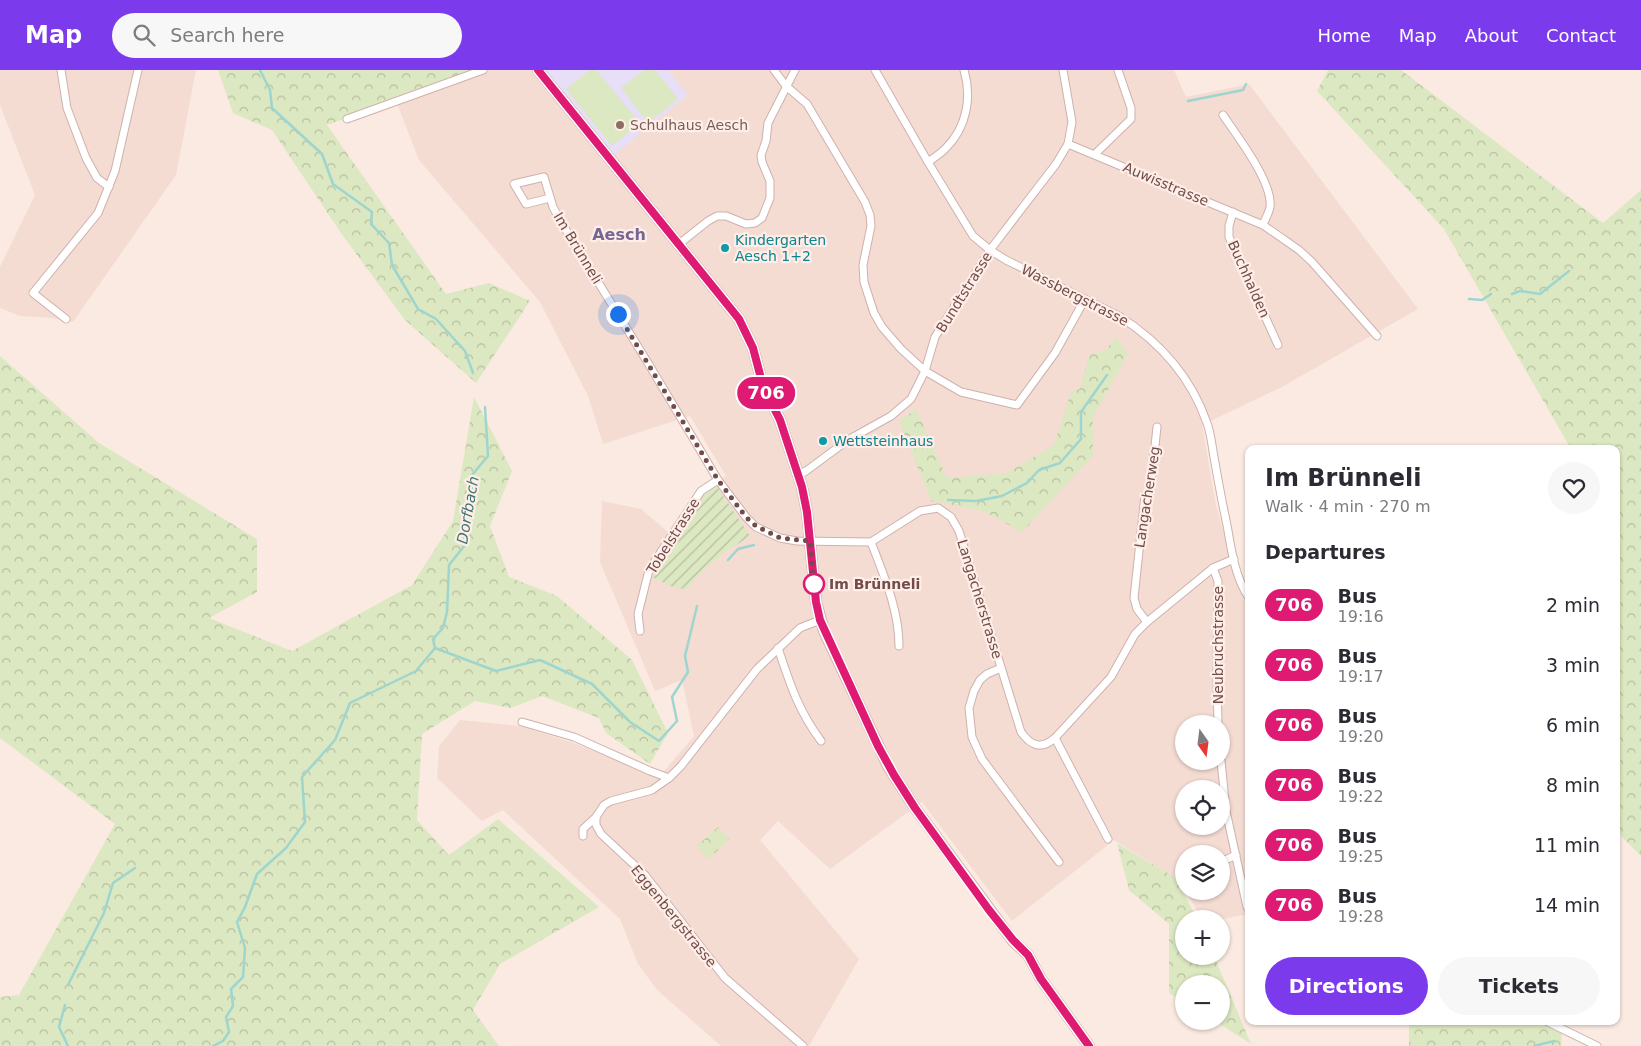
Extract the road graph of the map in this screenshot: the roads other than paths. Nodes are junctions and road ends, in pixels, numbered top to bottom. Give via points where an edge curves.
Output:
1 (61, 70) edge
2 (138, 70) edge
3 (483, 70) edge
4 (538, 70) edge
5 (774, 70) edge
6 (795, 70) edge
7 (875, 70) edge
8 (964, 70) edge
9 (1063, 70) edge
10 (1118, 70) edge
11 (786, 86) junction
12 (1223, 115) dead end
13 (347, 119) dead end
14 (1068, 144) junction
15 (1095, 154) junction
16 (928, 162) junction
17 (109, 187) junction
18 (550, 198) junction
19 (1233, 212) junction
20 (1263, 225) junction
21 (680, 244) junction
22 (990, 250) junction
23 (1085, 299) junction
24 (66, 319) dead end
25 (1378, 336) dead end
26 (1278, 345) dead end
27 (925, 371) junction
28 (1158, 427) dead end
29 (798, 475) junction
30 (718, 480) junction
31 (810, 541) junction
32 (871, 542) junction
33 (1234, 559) junction
34 (1213, 568) junction
35 (1245, 590) edge
36 (820, 620) junction
37 (1147, 622) junction
38 (640, 631) dead end
39 (899, 646) dead end
40 (778, 648) junction
41 (1001, 668) junction
42 (1218, 715) edge
43 (522, 722) dead end
44 (1055, 738) junction
45 (821, 741) dead end
46 (1222, 770) edge
47 (669, 778) junction
48 (596, 817) junction
49 (583, 836) dead end
50 (1108, 839) dead end
51 (1236, 855) junction
52 (1230, 858) edge
53 (1059, 862) dead end
54 (1245, 898) edge
55 (1554, 1025) edge
56 (803, 1046) edge
57 (1089, 1046) edge
58 (1597, 1046) edge

1 - 17 street via 67,108 86,158 97,178
2 - 17 street
3 - 13 street
4 - 21 main road
5 - 11 street
6 - 11 street
7 - 16 street, Wassbergstrasse
8 - 16 street via 968,94 962,125 947,147
9 - 14 street, Bundtstrasse via 1072,122
10 - 15 street via 1131,108 1131,119
11 - 21 street via 768,123 761,155 770,181 770,198 762,218 746,224 717,216
11 - 27 street via 807,104 870,215 871,226 863,265 864,282 874,313 901,349
12 - 20 street via 1269,190 1270,207
14 - 15 street, Auwisstrasse
14 - 22 street, Bundtstrasse
15 - 19 street, Auwisstrasse
16 - 22 street, Wassbergstrasse via 973,236
17 - 24 street via 98,213 32,294
18 - 18 street, Im Brünneli via 544,177 514,184 526,204
18 - 30 street, Im Brünneli via 561,222
19 - 20 street, Auwisstrasse
19 - 26 street, Buchhalden via 1229,236
20 - 25 street, Auwisstrasse via 1312,262
21 - 29 main road via 748,335 763,386 780,420
22 - 23 street, Wassbergstrasse
22 - 27 street, Bundtstrasse via 935,337
23 - 27 street via 1056,353 1017,405 961,392
23 - 33 street, Wassbergstrasse via 1136,327 1175,363 1188,382 1208,425
27 - 29 street, Bundtstrasse via 911,400 892,416 848,440
28 - 37 street, Langacherweg via 1150,492 1145,495 1134,598 1137,609
29 - 31 main road via 805,499
30 - 31 street, Im Brünneli via 756,526 780,538
30 - 38 street, Tobelstrasse via 701,491 650,570 638,614
31 - 32 street
31 - 36 main road
32 - 39 street via 895,613
32 - 41 street, Langacherstrasse via 925,509 938,508 951,517 959,531
33 - 34 street
33 - 35 street, Wassbergstrasse
34 - 37 street
34 - 42 street, Neubruchstrasse via 1218,581
36 - 40 street via 800,628
36 - 57 main road via 896,778 989,910 1028,955 1041,979
37 - 44 street via 1130,641 1111,677
40 - 45 street via 796,701
40 - 47 street via 757,669
41 - 44 street, Langacherstrasse via 1021,732 1028,741 1039,745 1048,744
41 - 53 street via 987,674 974,690 969,708 972,737 982,759
43 - 47 street via 574,737
44 - 50 street
46 - 51 street via 1226,811
47 - 48 street via 652,790 611,801
48 - 49 street via 583,829
48 - 56 street, Eggenbergstrasse via 601,834 644,874 724,978
51 - 52 street
51 - 54 street
55 - 58 street

